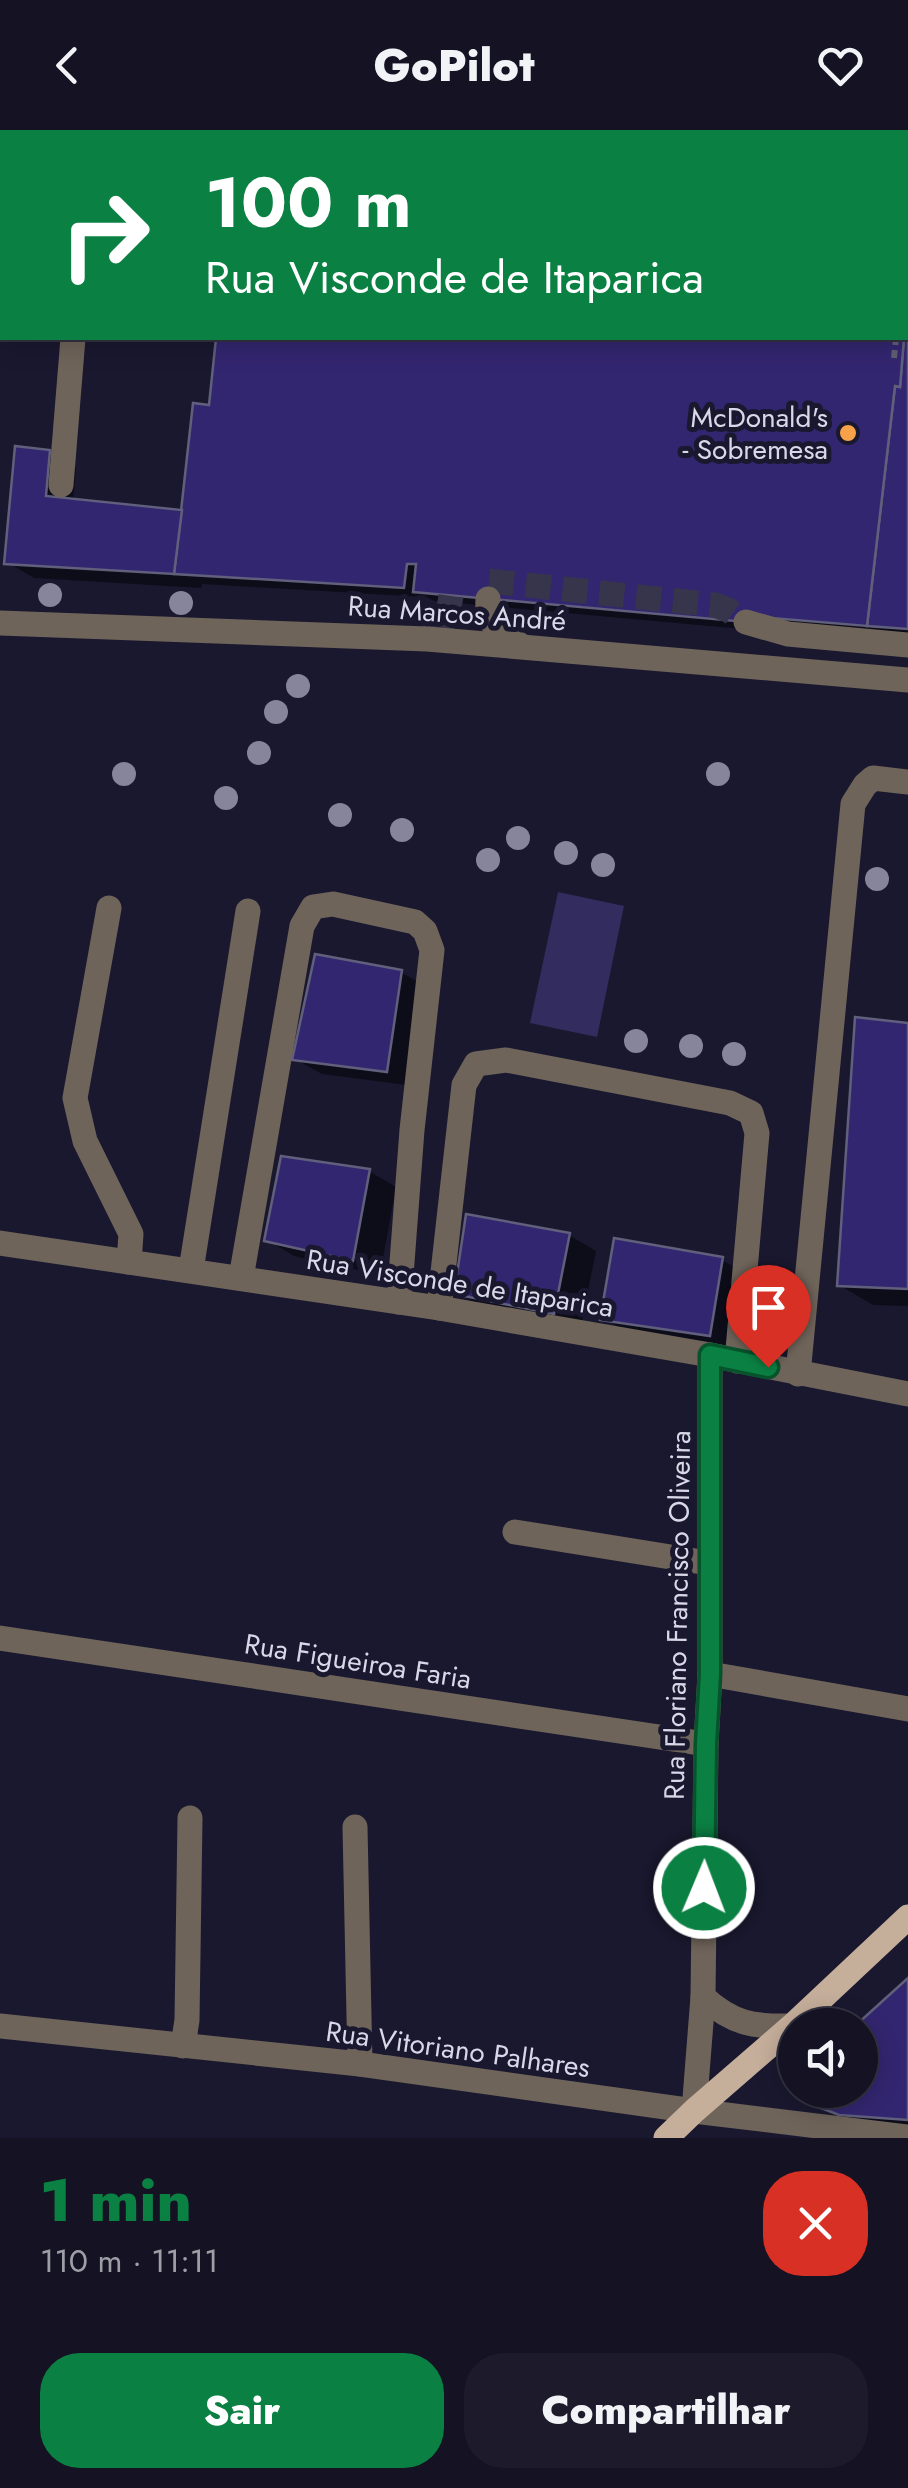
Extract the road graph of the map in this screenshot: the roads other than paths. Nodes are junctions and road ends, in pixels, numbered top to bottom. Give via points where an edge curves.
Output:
1 (73, 340) edge
2 (61, 485) dead end
3 (488, 598) dead end
4 (746, 622) tunnel mouth
5 (0, 623) edge
6 (908, 645) edge
7 (524, 647) junction
8 (908, 680) edge
9 (908, 782) edge
10 (109, 908) dead end
11 (248, 911) dead end
12 (0, 1243) edge
13 (129, 1262) junction
14 (191, 1270) junction
15 (242, 1278) junction
16 (399, 1302) junction
17 (439, 1308) junction
18 (710, 1355) junction
19 (737, 1361) junction
20 (798, 1374) junction
21 (908, 1394) edge
22 (515, 1532) dead end
23 (708, 1563) junction
24 (0, 1638) edge
25 (710, 1674) junction
26 (908, 1709) edge
27 (706, 1744) junction
28 (190, 1818) dead end
29 (356, 1827) dead end
30 (908, 1918) edge
31 (703, 1997) junction
32 (811, 2008) edge
33 (0, 2026) edge
34 (778, 2026) edge
35 (778, 2038) edge
36 (183, 2046) junction
37 (360, 2064) junction
38 (694, 2111) junction
39 (908, 2137) edge
40 (666, 2138) edge

1 - 2 street
3 - 7 street via 490,621
4 - 6 street via 788,634
5 - 7 street, Rua Marcos André
7 - 8 street, Rua Marcos André
9 - 20 street via 873,778 854,804
10 - 13 street via 75,1098 85,1141 131,1234
11 - 14 street
12 - 13 street, Rua Visconde de Itaparica
13 - 14 street, Rua Visconde de Itaparica
14 - 15 street, Rua Visconde de Itaparica
15 - 16 street, Rua Visconde de Itaparica
15 - 16 street via 302,926 314,907 334,904 415,922 432,950
16 - 17 street, Rua Visconde de Itaparica
17 - 18 street, Rua Visconde de Itaparica
17 - 19 street via 464,1085 476,1064 506,1060 730,1102 751,1113 757,1133
18 - 19 street, Rua Visconde de Itaparica
18 - 23 street, Rua Floriano Francisco Oliveira
19 - 20 street, Rua Visconde de Itaparica
20 - 21 street, Rua Visconde de Itaparica
22 - 23 street
23 - 25 street, Rua Floriano Francisco Oliveira
24 - 27 street, Rua Figueiroa Faria
25 - 26 street
25 - 27 street, Rua Floriano Francisco Oliveira
27 - 31 street, Rua Floriano Francisco Oliveira
28 - 36 street
29 - 37 street
30 - 32 main road
31 - 34 street via 754,2027
31 - 38 street, Rua Floriano Francisco Oliveira
33 - 36 street, Rua Vitoriano Palhares
35 - 38 main road
36 - 37 street, Rua Vitoriano Palhares
37 - 38 street, Rua Vitoriano Palhares
38 - 39 street, Rua Vitoriano Palhares
38 - 40 main road

